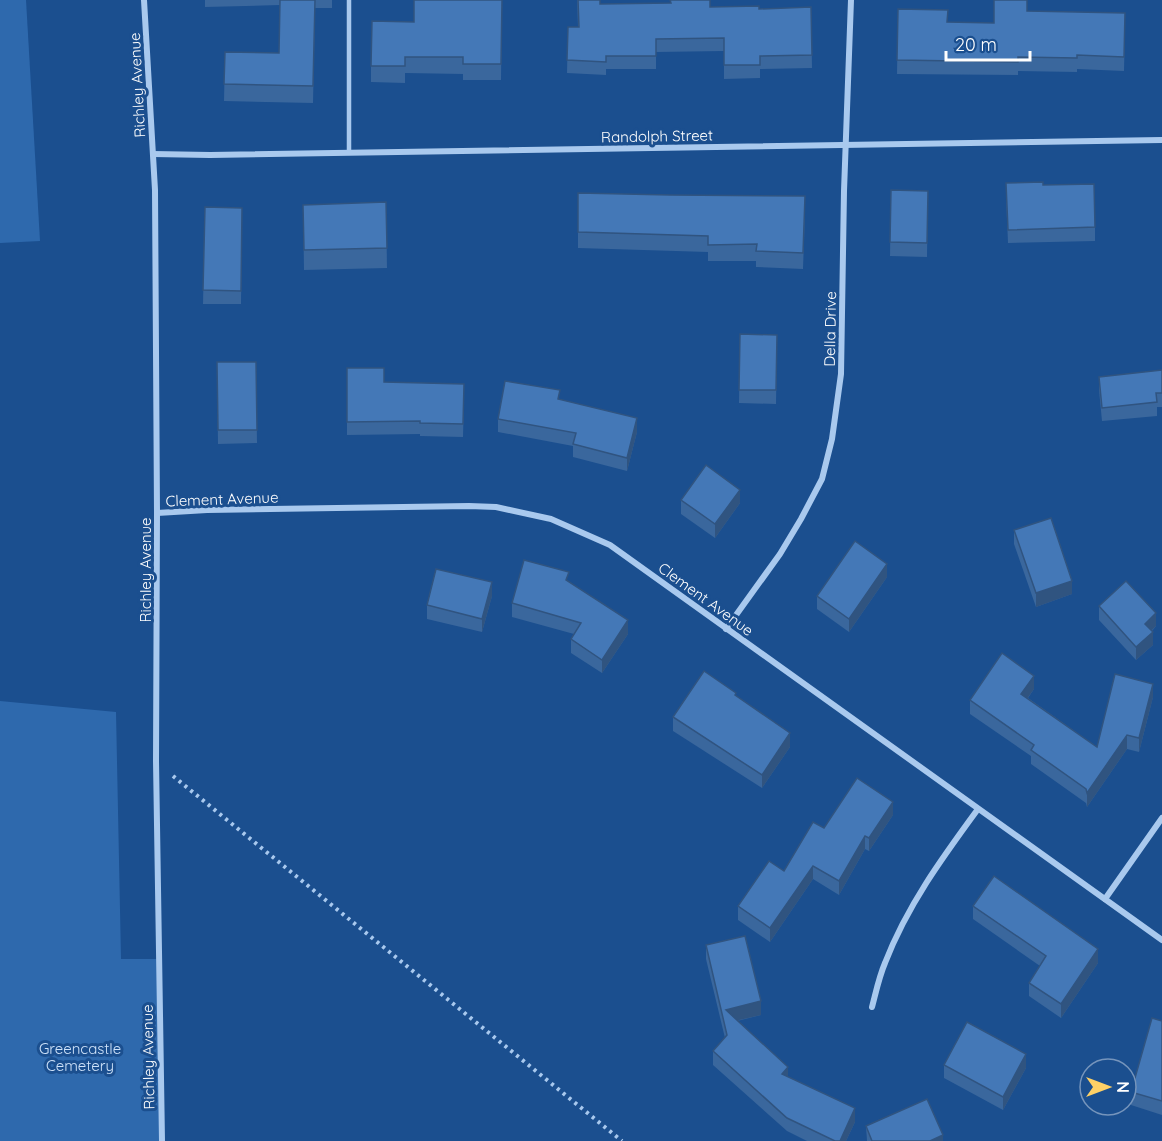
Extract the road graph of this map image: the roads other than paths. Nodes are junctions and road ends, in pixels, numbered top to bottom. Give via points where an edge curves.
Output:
1 (144, 0) edge
2 (349, 0) edge
3 (851, 0) edge
4 (1162, 140) edge
5 (847, 146) junction
6 (349, 152) junction
7 (153, 154) junction
8 (157, 513) junction
9 (726, 629) junction
10 (978, 809) junction
11 (1162, 818) edge
12 (1105, 899) junction
13 (1162, 940) edge
14 (872, 1007) dead end
15 (162, 1141) edge

1 - 7 street, Richley Avenue
2 - 6 lane
3 - 5 street, Della Drive
4 - 5 street, Randolph Street
5 - 6 street, Randolph Street
5 - 9 street, Della Drive via 841,374 822,479 780,554
6 - 7 street, Randolph Street
7 - 8 street, Richley Avenue
8 - 9 street, Clement Avenue via 469,506 523,512 551,519 610,545
8 - 15 street, Richley Avenue
9 - 10 street, Clement Avenue
10 - 12 street, Clement Avenue
10 - 14 street via 927,879 884,965
11 - 12 street
12 - 13 street, Clement Avenue

